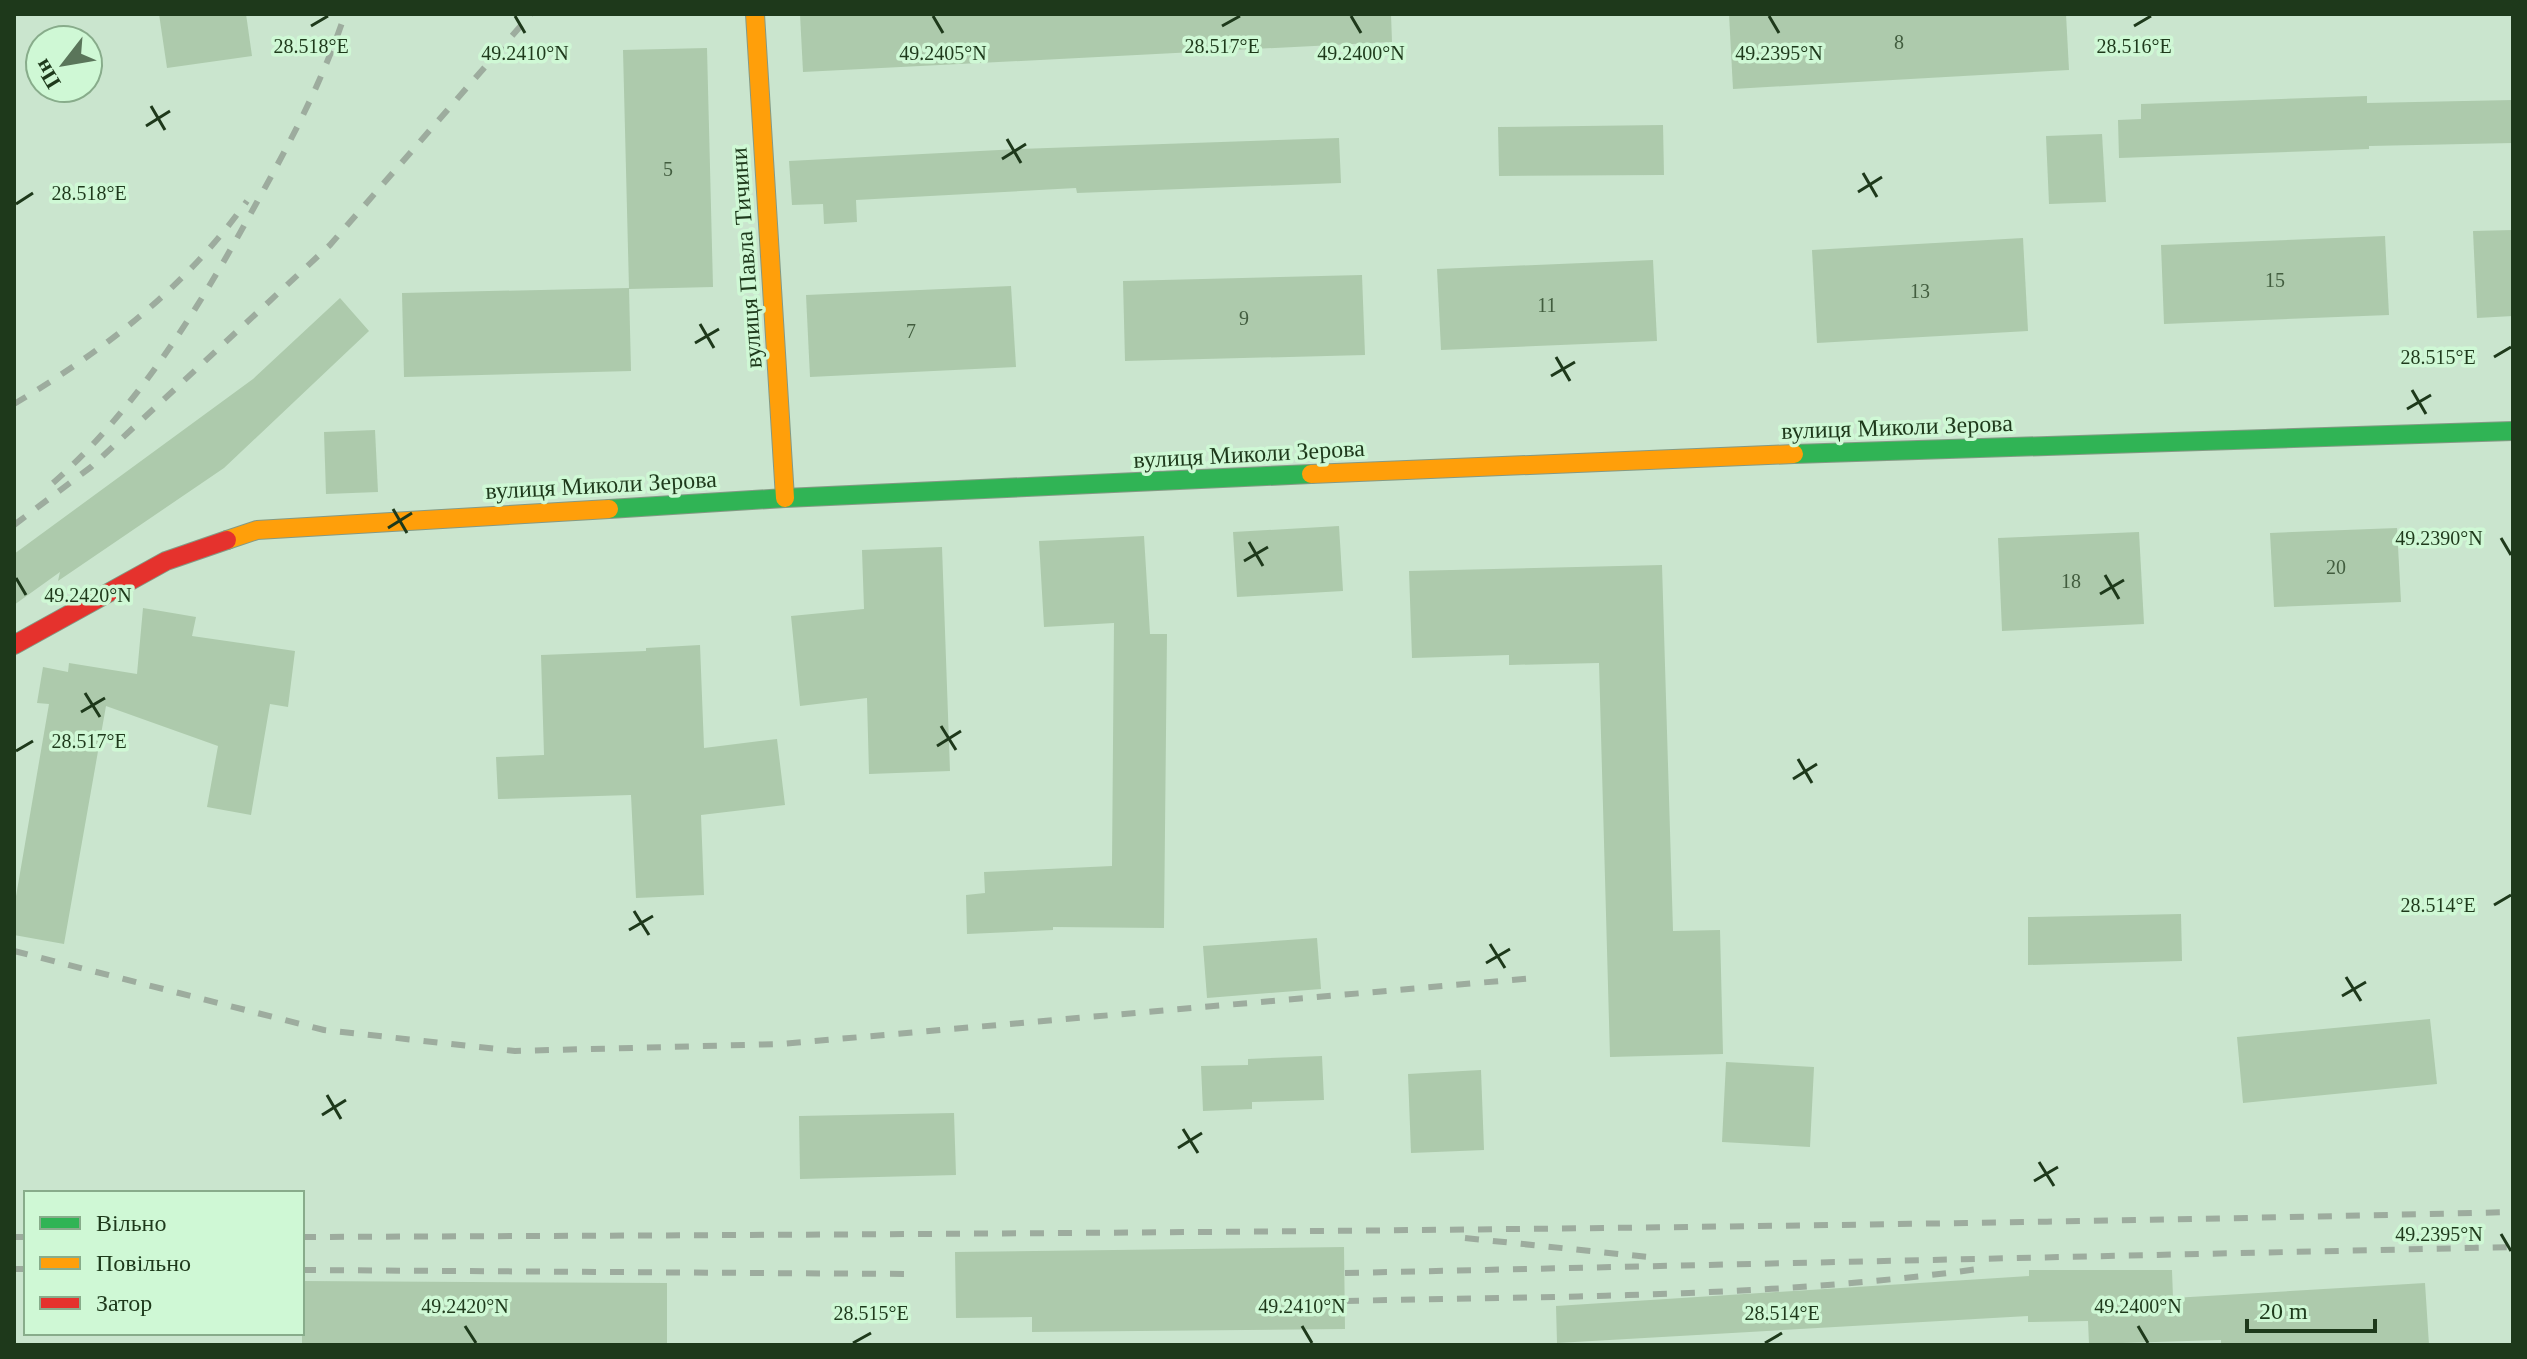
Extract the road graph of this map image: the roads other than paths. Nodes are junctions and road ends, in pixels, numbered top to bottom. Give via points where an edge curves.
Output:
1 (755, 14) edge
2 (2513, 431) edge
3 (785, 498) junction
4 (14, 645) edge

1 - 3 street, вулиця Павла Тичини
2 - 3 street, вулиця Миколи Зерова via 1703,457
3 - 4 street, вулиця Миколи Зерова via 257,530 166,561

